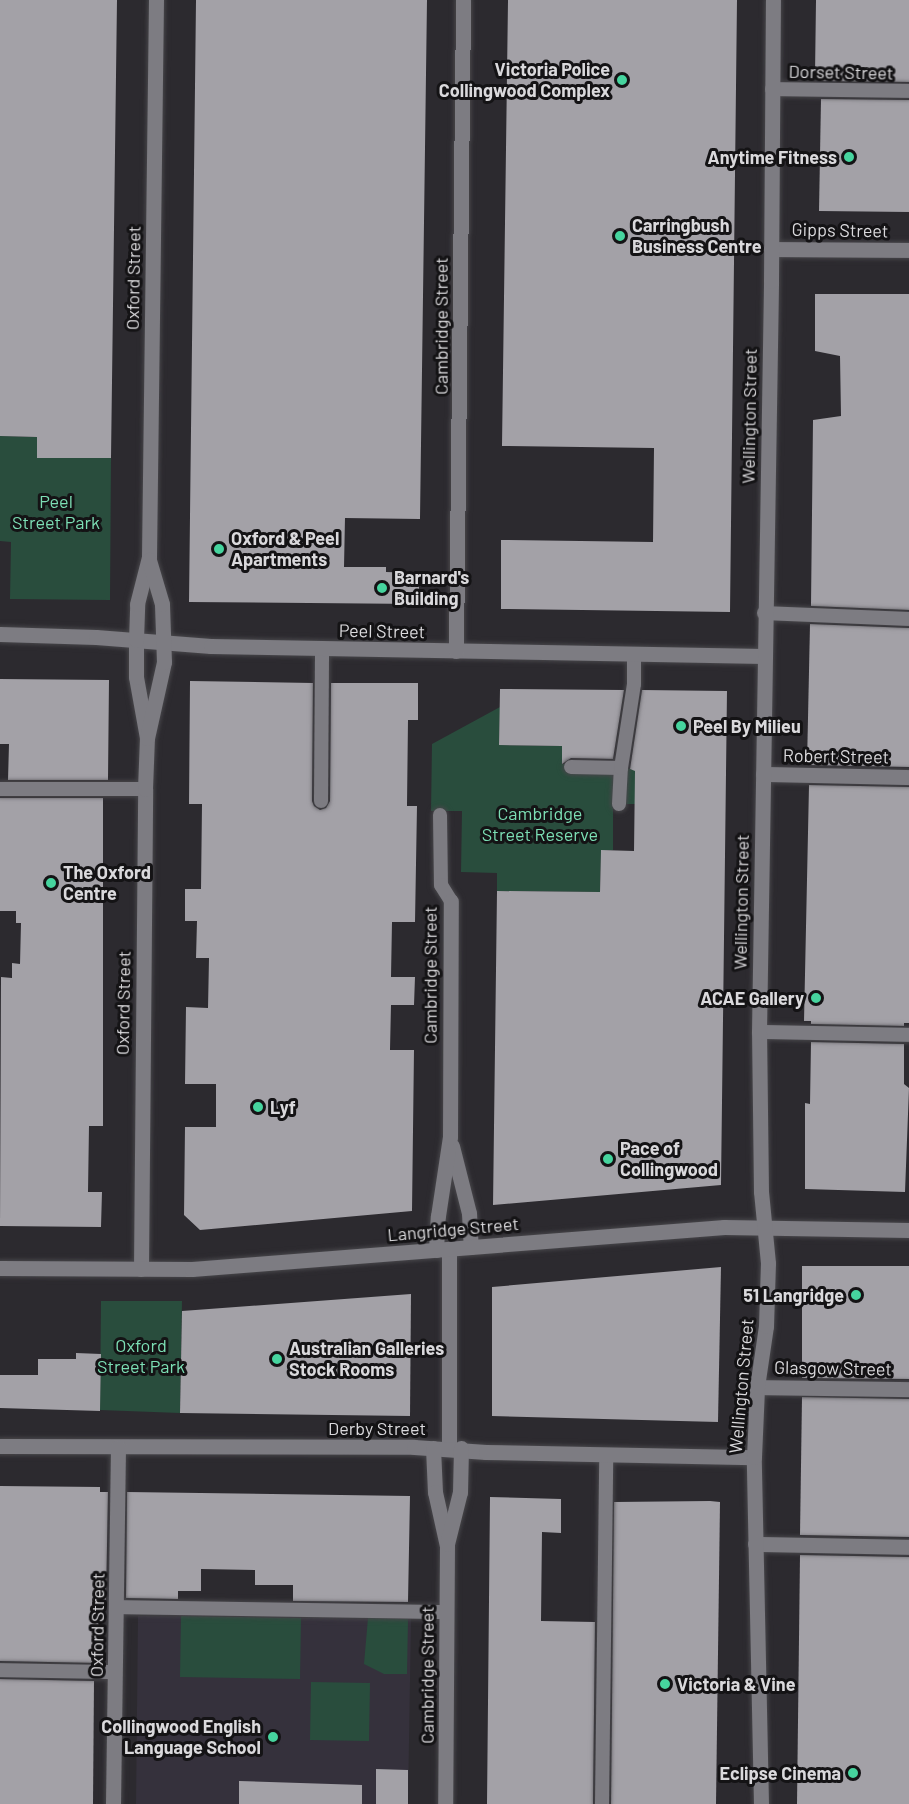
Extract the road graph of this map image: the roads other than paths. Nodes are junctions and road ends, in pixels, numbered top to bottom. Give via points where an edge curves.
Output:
1 (156, 0) edge
2 (463, 0) edge
3 (772, 0) edge
4 (772, 89) junction
5 (909, 91) edge
6 (771, 249) junction
7 (909, 250) edge
8 (148, 557) junction
9 (764, 614) junction
10 (909, 619) edge
11 (0, 634) edge
12 (136, 640) junction
13 (164, 643) junction
14 (322, 649) junction
15 (456, 651) junction
16 (634, 654) junction
17 (764, 656) junction
18 (147, 738) junction
19 (571, 767) dead end
20 (621, 768) junction
21 (763, 774) junction
22 (909, 777) edge
23 (0, 789) edge
24 (145, 789) junction
25 (321, 801) dead end
26 (619, 804) dead end
27 (440, 815) dead end
28 (451, 901) joint
29 (759, 1032) junction
30 (909, 1035) edge
31 (450, 1137) junction
32 (909, 1219) edge
33 (764, 1226) junction
34 (903, 1230) edge
35 (471, 1247) junction
36 (443, 1250) junction
37 (0, 1268) edge
38 (141, 1269) junction
39 (757, 1387) junction
40 (909, 1389) edge
41 (0, 1446) edge
42 (118, 1447) junction
43 (433, 1448) junction
44 (455, 1448) junction
45 (606, 1455) junction
46 (754, 1457) junction
47 (755, 1544) junction
48 (447, 1546) junction
49 (909, 1547) edge
50 (117, 1607) junction
51 (447, 1612) junction
52 (0, 1670) edge
53 (115, 1672) junction
54 (112, 1804) edge
55 (445, 1804) edge
56 (602, 1804) edge
57 (761, 1804) edge

1 - 8 street, Oxford Street
2 - 15 street, Cambridge Street
3 - 4 street, Wellington Street
4 - 5 lane, Dorset Street
4 - 6 street, Wellington Street
6 - 7 street, Gipps Street
6 - 9 street, Wellington Street
8 - 12 street, Oxford Street via 137,604
8 - 13 street, Oxford Street via 162,604
9 - 10 lane
9 - 17 street, Wellington Street
11 - 12 street, Peel Street
12 - 13 street, Peel Street
12 - 18 street, Oxford Street via 136,677
13 - 14 street, Peel Street
13 - 18 street, Oxford Street via 162,678
14 - 15 street, Peel Street
14 - 25 lane
15 - 16 street, Peel Street
16 - 17 street, Peel Street
16 - 20 lane via 634,684
17 - 21 street, Wellington Street
18 - 24 street, Oxford Street
19 - 20 lane
20 - 26 lane
21 - 22 street, Robert Street
21 - 29 street, Wellington Street
23 - 24 lane
24 - 38 street, Oxford Street
27 - 28 lane, Cambridge Street via 441,885
28 - 31 street, Cambridge Street
29 - 30 lane
29 - 33 street, Wellington Street
31 - 35 street, Cambridge Street via 469,1213
31 - 36 street, Cambridge Street via 438,1216
32 - 34 lane
33 - 34 street, Langridge Street
33 - 35 street, Langridge Street
33 - 39 street, Wellington Street via 768,1263 766,1326
35 - 36 street, Langridge Street
36 - 38 street, Langridge Street via 201,1269
36 - 44 street, Cambridge Street
37 - 38 street, Langridge Street
39 - 40 street, Glasgow Street
39 - 46 street, Wellington Street
41 - 42 street, Derby Street
42 - 43 street, Derby Street
42 - 50 street, Oxford Street
43 - 44 street, Derby Street
43 - 48 street, Cambridge Street via 435,1492
44 - 45 street, Derby Street
44 - 48 street, Cambridge Street via 460,1492
45 - 46 street, Derby Street
45 - 56 lane
46 - 47 street, Wellington Street
47 - 49 street
47 - 57 street, Wellington Street
48 - 51 street, Cambridge Street
50 - 51 lane
50 - 53 street, Oxford Street
51 - 55 street, Cambridge Street
52 - 53 lane
53 - 54 street, Oxford Street

